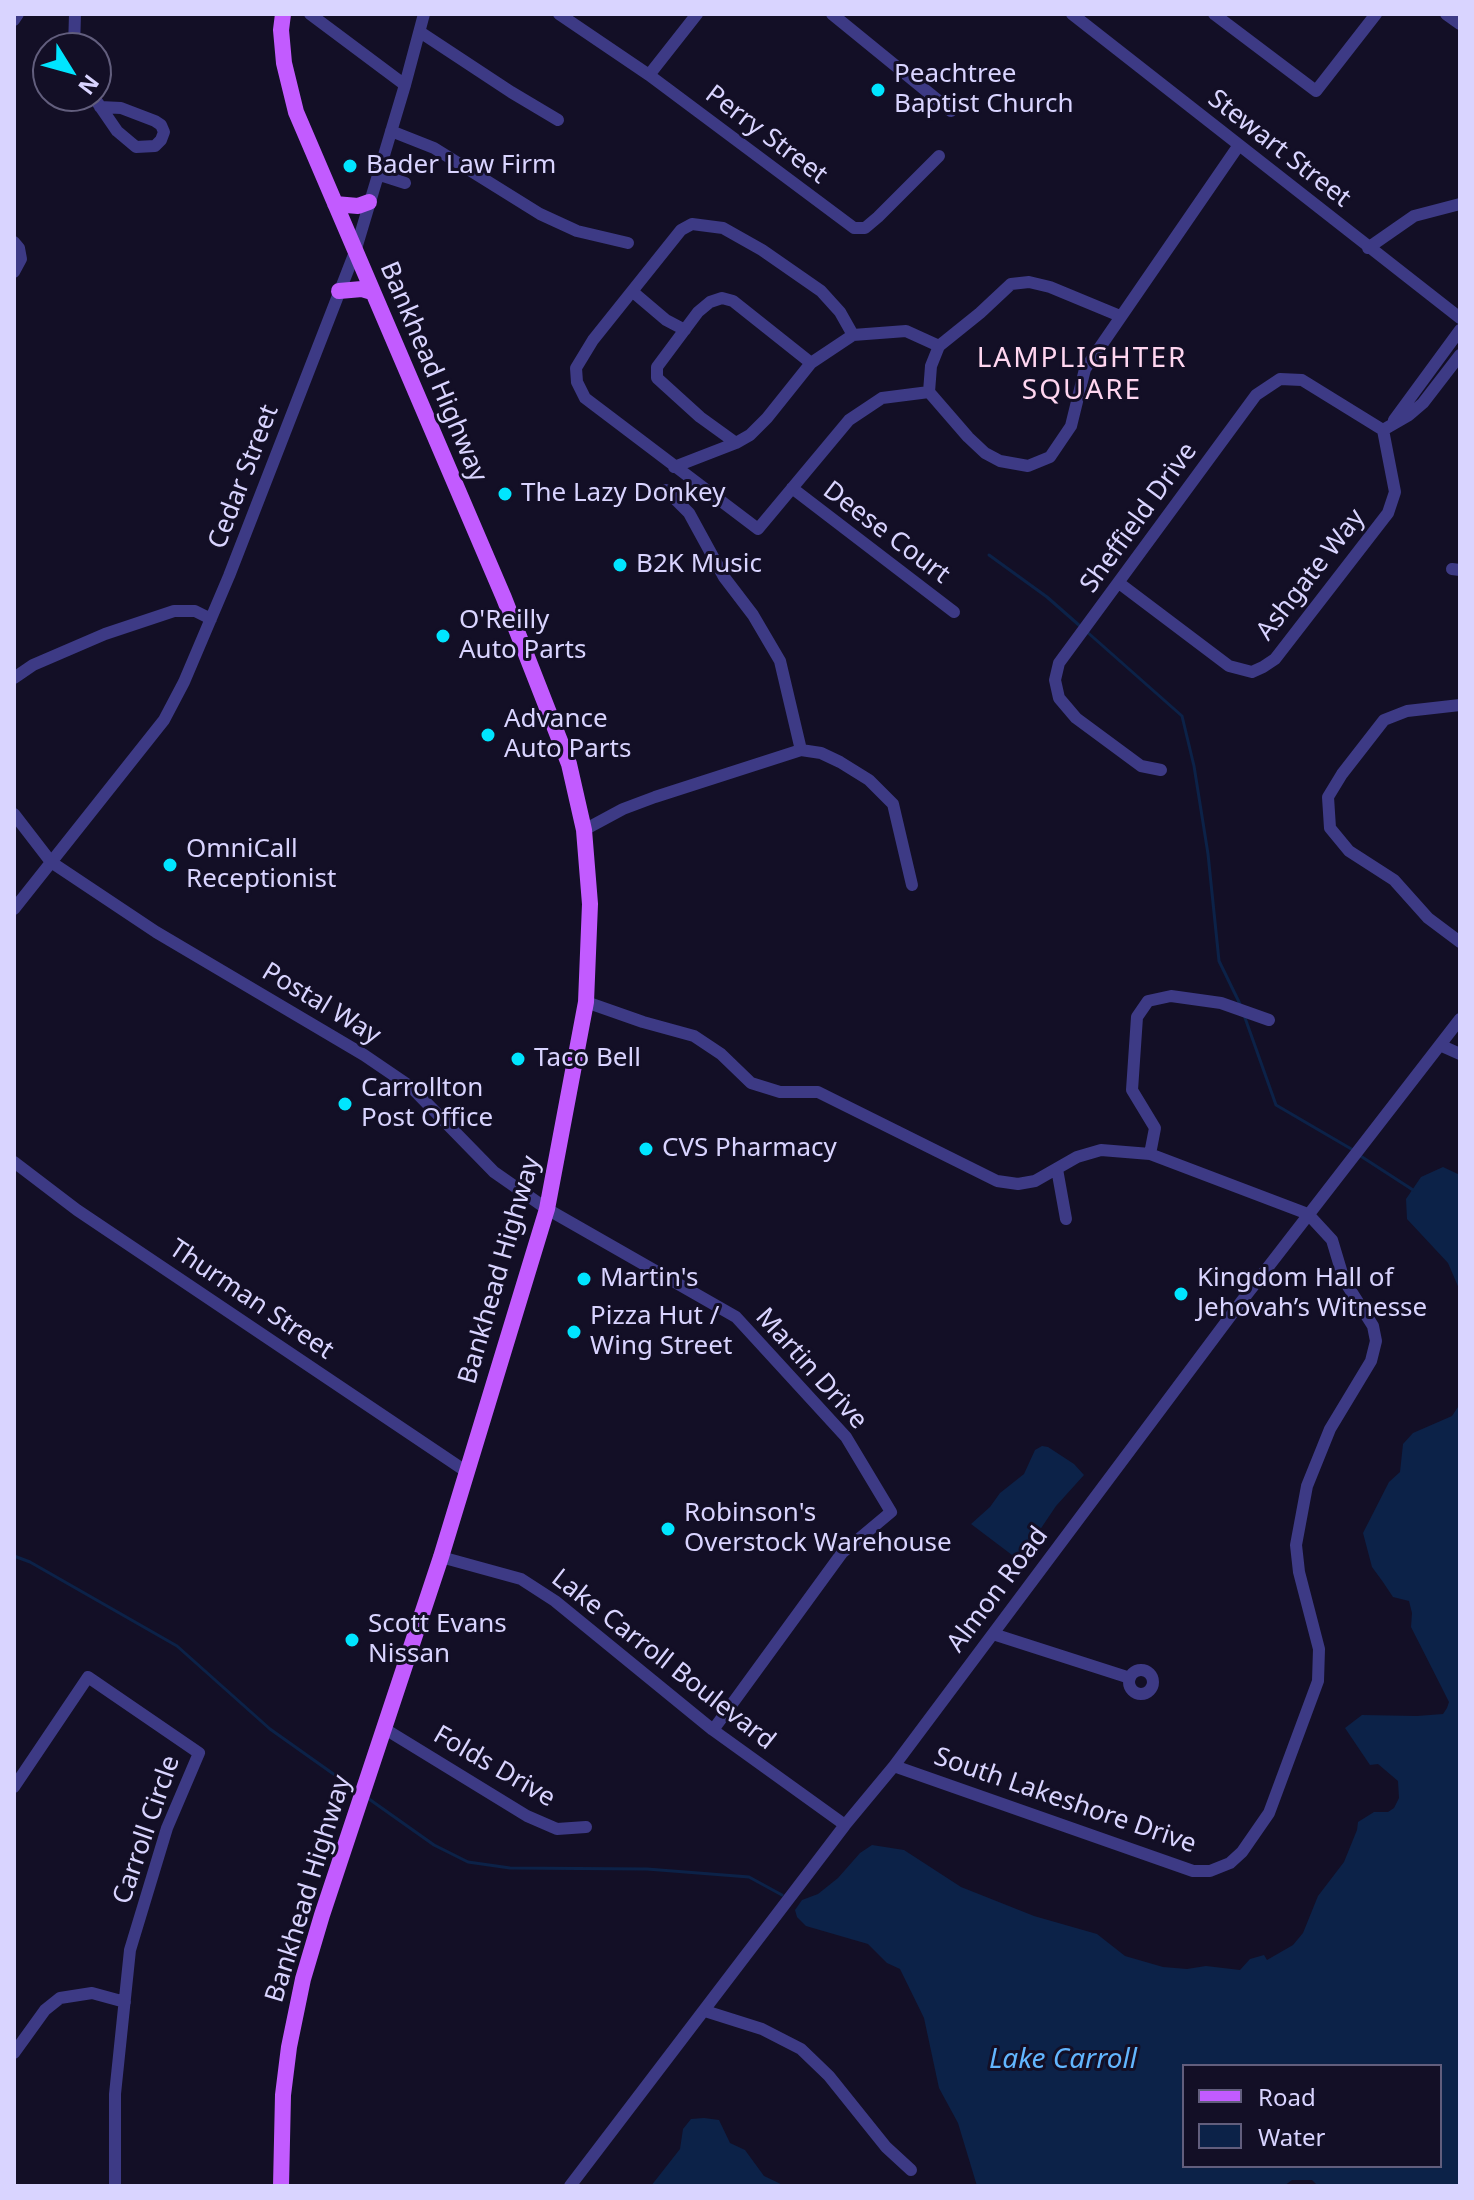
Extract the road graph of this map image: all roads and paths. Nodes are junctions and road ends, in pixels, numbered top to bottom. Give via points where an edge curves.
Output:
1 (18, 14) edge
2 (283, 14) edge
3 (310, 14) edge
4 (424, 14) edge
5 (559, 14) edge
6 (697, 14) edge
7 (832, 14) edge
8 (1072, 14) edge
9 (1214, 14) edge
10 (1376, 14) edge
11 (1446, 14) edge
12 (14, 20) edge
13 (1460, 24) edge
14 (420, 32) junction
15 (649, 75) junction
16 (405, 85) junction
17 (96, 101) edge
18 (951, 111) dead end
19 (558, 120) dead end
20 (391, 131) junction
21 (1239, 145) junction
22 (939, 156) dead end
23 (377, 174) junction
24 (405, 183) dead end
25 (369, 202) junction
26 (335, 204) junction
27 (1460, 204) edge
28 (14, 242) edge
29 (628, 243) dead end
30 (1368, 248) junction
31 (355, 252) junction
32 (14, 272) edge
33 (339, 291) junction
34 (372, 292) junction
35 (633, 292) junction
36 (1120, 316) junction
37 (1460, 318) edge
38 (685, 330) junction
39 (1460, 330) edge
40 (853, 335) junction
41 (939, 346) junction
42 (1460, 355) edge
43 (811, 363) junction
44 (929, 392) junction
45 (1388, 426) junction
46 (736, 443) junction
47 (674, 467) junction
48 (792, 488) junction
49 (670, 494) dead end
50 (1119, 583) junction
51 (954, 612) dead end
52 (211, 619) junction
53 (14, 678) edge
54 (1460, 705) edge
55 (801, 750) junction
56 (1161, 770) dead end
57 (14, 814) edge
58 (584, 830) junction
59 (51, 862) junction
60 (912, 885) dead end
61 (14, 909) edge
62 (1460, 942) edge
63 (586, 1002) junction
64 (1460, 1019) edge
65 (1269, 1020) dead end
66 (1442, 1046) junction
67 (1460, 1054) edge
68 (1150, 1154) junction
69 (14, 1162) edge
70 (1057, 1169) junction
71 (547, 1209) junction
72 (1308, 1214) junction
73 (1066, 1219) dead end
74 (467, 1472) junction
75 (441, 1557) junction
76 (993, 1634) junction
77 (1130, 1678) dead end
78 (385, 1729) junction
79 (713, 1730) junction
80 (894, 1766) junction
81 (14, 1787) edge
82 (845, 1825) junction
83 (586, 1827) dead end
84 (125, 2002) junction
85 (705, 2011) junction
86 (14, 2053) edge
87 (911, 2170) dead end
88 (115, 2186) edge
89 (281, 2186) edge
90 (570, 2186) edge

1 - 12 street
2 - 26 main road, Bankhead Highway via 284,63 296,112
3 - 16 street
4 - 14 street, Cedar Street
5 - 15 street, Perry Street
6 - 15 street
7 - 18 street
8 - 21 street, Stewart Street
9 - 10 street via 1316,91
11 - 13 street
14 - 16 street, Cedar Street
14 - 19 street
15 - 22 street, Perry Street via 854,228 865,228 878,217
16 - 20 street, Cedar Street
17 - 17 street via 136,147 155,146 161,140 164,132 155,121
20 - 23 street, Cedar Street
20 - 29 street via 434,148 540,214 577,231
21 - 30 street, Stewart Street
21 - 36 street
23 - 24 street
23 - 25 street, Cedar Street
25 - 26 main road
25 - 31 street, Cedar Street
26 - 31 main road, Bankhead Highway
27 - 30 street via 1414,216
28 - 32 street via 21,259
30 - 37 street, Stewart Street
31 - 33 street, Cedar Street
31 - 34 main road, Bankhead Highway
33 - 34 main road
33 - 52 street, Cedar Street
34 - 58 main road, Bankhead Highway via 539,684 569,764
35 - 38 street
35 - 40 street via 681,230 706,224 762,250 821,291
35 - 47 street via 593,340 576,368 577,382 585,398
36 - 41 street via 1050,287 1011,284
36 - 44 street via 1085,369 1071,426 1050,457 1028,466 985,453
38 - 43 street via 698,312 722,298 733,301
38 - 46 street via 657,367 657,378
39 - 45 street
40 - 41 street via 906,331
40 - 43 street
41 - 44 street
42 - 45 street via 1423,403
43 - 46 street via 767,418
44 - 48 street via 882,398 849,420
45 - 50 street, Sheffield Drive via 1302,380 1280,379 1256,395
45 - 50 street, Ashgate Way via 1395,492 1388,513 1275,659 1263,667 1252,672 1229,666
46 - 47 street
47 - 48 street via 758,529
48 - 51 street, Deese Court
49 - 55 street via 689,513 780,661
50 - 56 street, Sheffield Drive via 1059,663 1059,698 1076,718 1141,766
52 - 53 street via 195,611 174,611 105,634
52 - 59 street, Cedar Street via 164,720
54 - 62 street via 1407,711 1384,720 1328,797 1330,828 1349,851 1394,880 1428,918
55 - 58 street via 655,797
55 - 60 street via 840,762 893,804
57 - 59 street, Postal Way
58 - 63 main road, Bankhead Highway via 590,904
59 - 61 street, Cedar Street
59 - 71 street, Postal Way via 156,932 402,1080 494,1172
63 - 70 street via 694,1036 751,1083 780,1092 818,1092 997,1181 1026,1183
63 - 71 main road, Bankhead Highway
64 - 66 street, Almon Road
65 - 68 street via 1209,1001 1171,996 1148,1001 1137,1017 1132,1090 1155,1128
66 - 67 street
66 - 72 street, Almon Road
68 - 70 street via 1101,1150
68 - 72 street
69 - 74 street, Thurman Street via 77,1210
70 - 73 street
71 - 74 main road, Bankhead Highway
71 - 79 street, Martin Drive via 736,1317 846,1437 891,1512 842,1553
72 - 76 street, Almon Road
72 - 80 street, South Lakeshore Drive via 1332,1240 1344,1280 1373,1326 1376,1341 1371,1361 1330,1429 1307,1486 1296,1545 1319,1649 1318,1681 1269,1813 1253,1840 1230,1863 1193,1871
74 - 75 main road, Bankhead Highway
75 - 78 main road, Bankhead Highway
75 - 79 street, Lake Carroll Boulevard via 521,1579
76 - 77 street
76 - 80 street, Almon Road
78 - 83 street, Folds Drive via 527,1816 557,1829
78 - 89 main road, Bankhead Highway via 300,1993 283,2095
79 - 82 street, Lake Carroll Boulevard
80 - 82 street, Almon Road
81 - 84 street, Carroll Circle via 88,1677 199,1753 167,1828 130,1950
82 - 85 street, Almon Road
84 - 86 street via 92,1993 60,1998
84 - 88 street, Carroll Circle via 115,2094
85 - 87 street via 762,2029 801,2049
85 - 90 street, Almon Road

